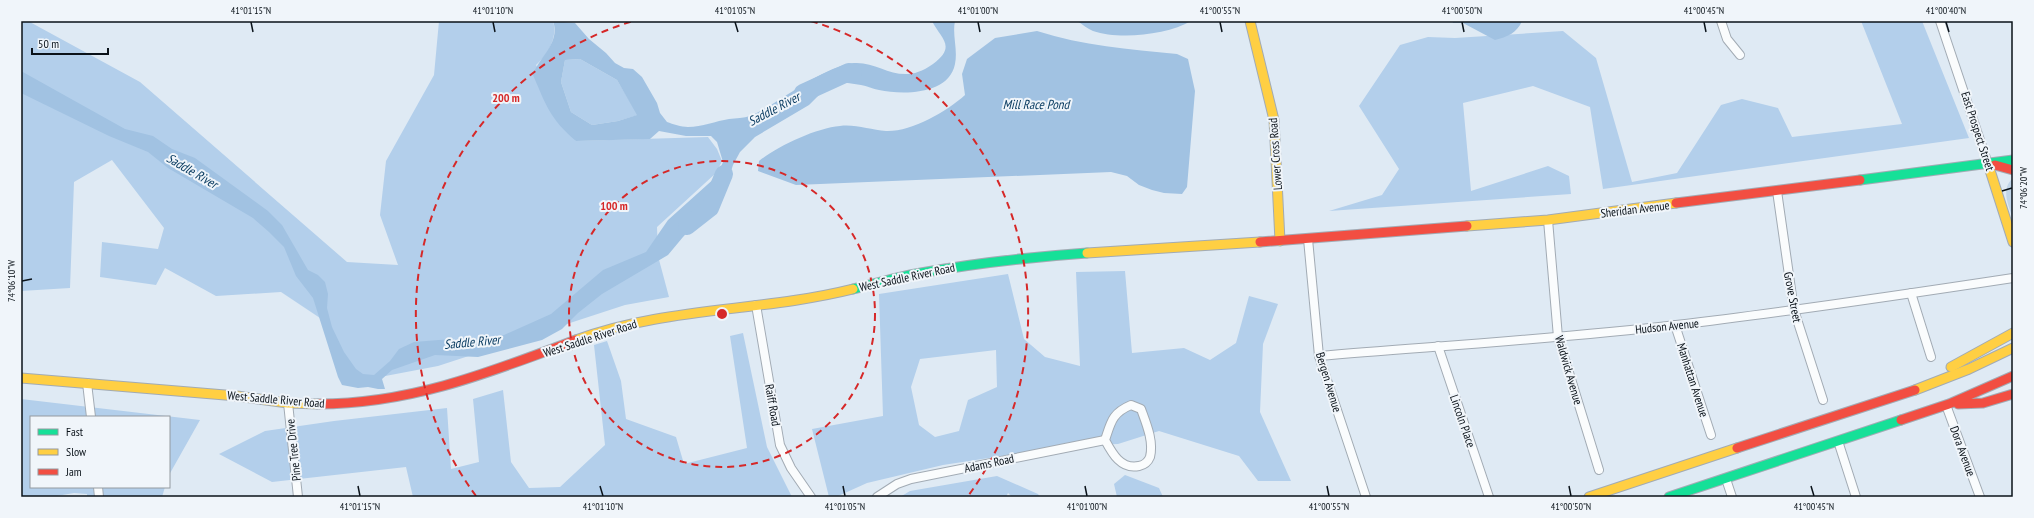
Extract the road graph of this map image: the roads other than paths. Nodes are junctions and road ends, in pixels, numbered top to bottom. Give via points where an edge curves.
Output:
1 (1250, 21) edge
2 (1721, 21) edge
3 (1940, 21) edge
4 (1740, 55) dead end
5 (2013, 160) edge
6 (1988, 164) junction
7 (2013, 170) edge
8 (1777, 191) junction
9 (1548, 220) junction
10 (1308, 240) junction
11 (1280, 242) junction
12 (2013, 242) edge
13 (2013, 278) edge
14 (1910, 293) junction
15 (756, 305) junction
16 (1794, 310) junction
17 (1675, 325) junction
18 (2013, 333) edge
19 (1558, 337) junction
20 (1438, 346) junction
21 (2013, 348) edge
22 (1319, 356) junction
23 (1931, 357) dead end
24 (2013, 376) edge
25 (21, 378) edge
26 (87, 383) junction
27 (2013, 394) edge
28 (1899, 395) junction
29 (1823, 400) dead end
30 (288, 403) junction
31 (1948, 405) junction
32 (91, 416) edge
33 (1711, 434) dead end
34 (1105, 440) junction
35 (1838, 441) junction
36 (1599, 470) dead end
37 (1726, 479) junction
38 (298, 497) edge
39 (811, 497) edge
40 (877, 497) edge
41 (1366, 497) edge
42 (1489, 497) edge
43 (1588, 497) edge
44 (1669, 497) edge
45 (1732, 497) edge
46 (1856, 497) edge
47 (1980, 497) edge

1 - 11 main road, Lower Cross Road via 1274,120
2 - 4 street via 1726,39
3 - 6 street, East Prospect Street
5 - 6 main road, Sheridan Avenue
6 - 7 main road, Sheridan Avenue
6 - 8 main road, Sheridan Avenue
6 - 12 main road, East Prospect Street
8 - 9 main road, Sheridan Avenue
8 - 16 street, Grove Street
9 - 10 main road, Sheridan Avenue
9 - 19 street, Waldwick Avenue
10 - 11 main road, Sheridan Avenue
10 - 22 street, Bergen Avenue
11 - 15 main road, West Saddle River Road via 1033,257 919,273 818,298
13 - 14 street, Hudson Avenue
14 - 16 street, Hudson Avenue
14 - 23 street
15 - 30 main road, West Saddle River Road via 678,314 616,327 475,378 420,392 359,402
15 - 39 street, Raiff Road via 780,445 791,468
16 - 17 street, Hudson Avenue
16 - 29 street, Grove Street
17 - 19 street, Hudson Avenue
17 - 33 street, Manhattan Avenue
18 - 28 main road
19 - 20 street, Hudson Avenue
19 - 36 street, Waldwick Avenue
20 - 22 street, Hudson Avenue
20 - 42 street, Lincoln Place
21 - 28 main road via 1970,369
22 - 41 street, Bergen Avenue
24 - 31 main road
25 - 26 main road, West Saddle River Road
26 - 30 main road, West Saddle River Road
26 - 32 street
27 - 31 main road via 1983,403
28 - 43 main road
30 - 38 street, Pine Tree Drive
31 - 35 main road
31 - 47 street, Dora Avenue
34 - 34 street via 1112,454 1124,464 1134,467 1144,465 1150,458 1148,428 1141,408 1131,405 1120,410 1113,417
34 - 40 street, Adams Road via 911,479
35 - 37 main road
35 - 46 street
37 - 44 main road
37 - 45 street

